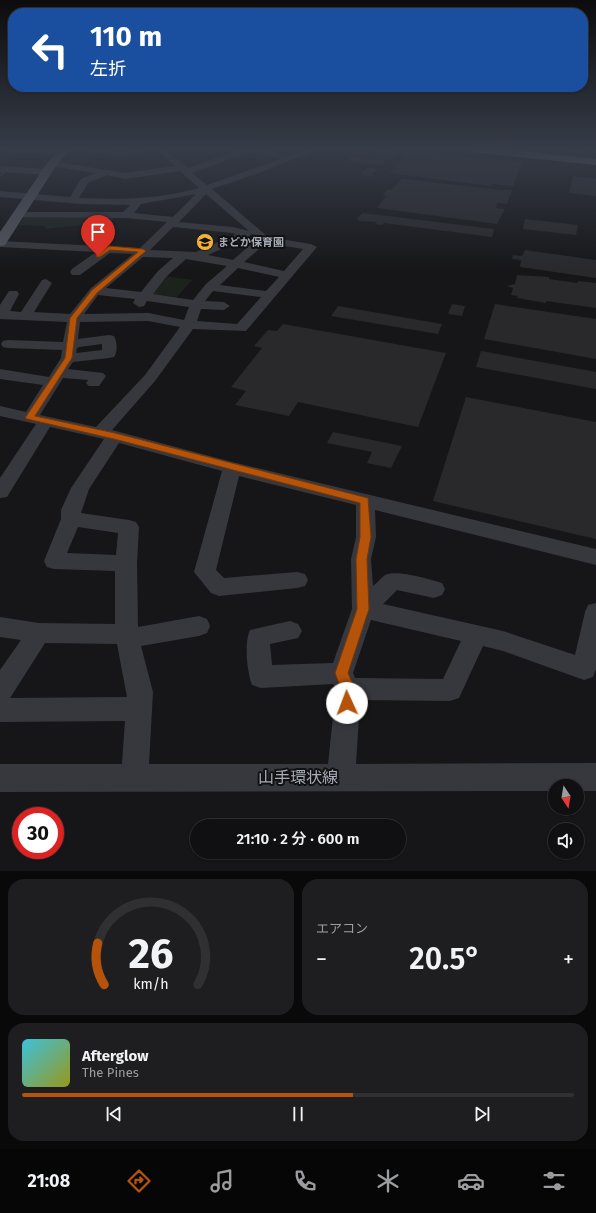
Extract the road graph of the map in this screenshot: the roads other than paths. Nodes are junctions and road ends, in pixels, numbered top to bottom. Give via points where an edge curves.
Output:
1 (35, 190) edge
2 (79, 190) edge
3 (199, 190) edge
4 (203, 190) edge
5 (207, 190) edge
6 (0, 194) edge
7 (31, 196) junction
8 (74, 199) junction
9 (139, 201) junction
10 (19, 214) junction
11 (126, 215) junction
12 (173, 222) junction
13 (247, 231) junction
14 (265, 240) junction
15 (0, 243) edge
16 (109, 248) junction
17 (142, 252) junction
18 (182, 256) junction
19 (198, 256) junction
20 (234, 264) junction
21 (76, 272) dead end
22 (287, 275) junction
23 (46, 283) dead end
24 (210, 287) junction
25 (95, 291) junction
26 (14, 294) dead end
27 (270, 295) junction
28 (145, 296) junction
29 (196, 305) junction
30 (224, 306) dead end
31 (1, 315) edge
32 (25, 316) junction
33 (130, 316) junction
34 (74, 318) junction
35 (189, 325) junction
36 (8, 344) edge
37 (69, 352) junction
38 (0, 374) edge
39 (56, 378) junction
40 (94, 383) dead end
41 (0, 412) edge
42 (38, 419) junction
43 (108, 434) junction
44 (232, 468) junction
45 (0, 492) edge
46 (365, 500) junction
47 (71, 519) junction
48 (596, 557) edge
49 (126, 564) junction
50 (297, 580) dead end
51 (434, 589) dead end
52 (363, 609) junction
53 (596, 612) edge
54 (199, 626) dead end
55 (0, 627) edge
56 (290, 632) dead end
57 (39, 633) junction
58 (126, 634) junction
59 (476, 635) junction
60 (345, 681) junction
61 (0, 691) edge
62 (139, 709) junction
63 (0, 710) edge
64 (135, 777) junction
65 (341, 777) junction
66 (596, 777) edge
67 (0, 778) edge

1 - 7 main road
2 - 8 street
3 - 9 street
4 - 12 street
5 - 13 street
6 - 7 street
7 - 8 street
7 - 10 main road
8 - 9 street via 102,202
9 - 11 street
10 - 11 street
10 - 15 main road
11 - 12 street
12 - 13 street
12 - 17 street
13 - 14 street
13 - 19 street via 246,234 208,249
14 - 20 street via 259,242
14 - 22 street via 312,247
15 - 16 street
16 - 17 street
16 - 21 street
17 - 18 street
17 - 25 street
18 - 19 street
18 - 28 street via 162,274
19 - 20 street
20 - 22 street
20 - 24 street
22 - 27 street
23 - 32 street
24 - 27 street
24 - 29 street
25 - 28 street
25 - 34 street
26 - 31 street
27 - 35 street via 241,328
28 - 29 street
28 - 33 street
29 - 30 street
29 - 35 street
31 - 32 street
32 - 34 street
33 - 34 street
33 - 35 street
34 - 37 street
35 - 43 street
36 - 37 street
37 - 39 street
38 - 39 street
39 - 40 street via 98,376
39 - 42 street
41 - 42 street
42 - 43 street
42 - 45 street
43 - 44 street
43 - 47 street via 80,488 71,510
44 - 46 street
44 - 50 street via 205,572 219,587
46 - 48 street
46 - 52 street via 366,537 361,559
47 - 49 street via 129,527
47 - 49 street via 54,561
49 - 58 street
51 - 52 street via 393,581
52 - 59 street
52 - 60 street
53 - 59 street via 584,669 503,641
54 - 58 street via 138,637
55 - 57 street
56 - 60 street via 258,637 261,677
57 - 58 street
57 - 61 street
58 - 62 street via 140,692
59 - 60 street via 450,690
60 - 65 street
62 - 63 street
62 - 64 street
64 - 65 street, 山手環状線
64 - 67 street, 山手環状線
65 - 66 street, 山手環状線

